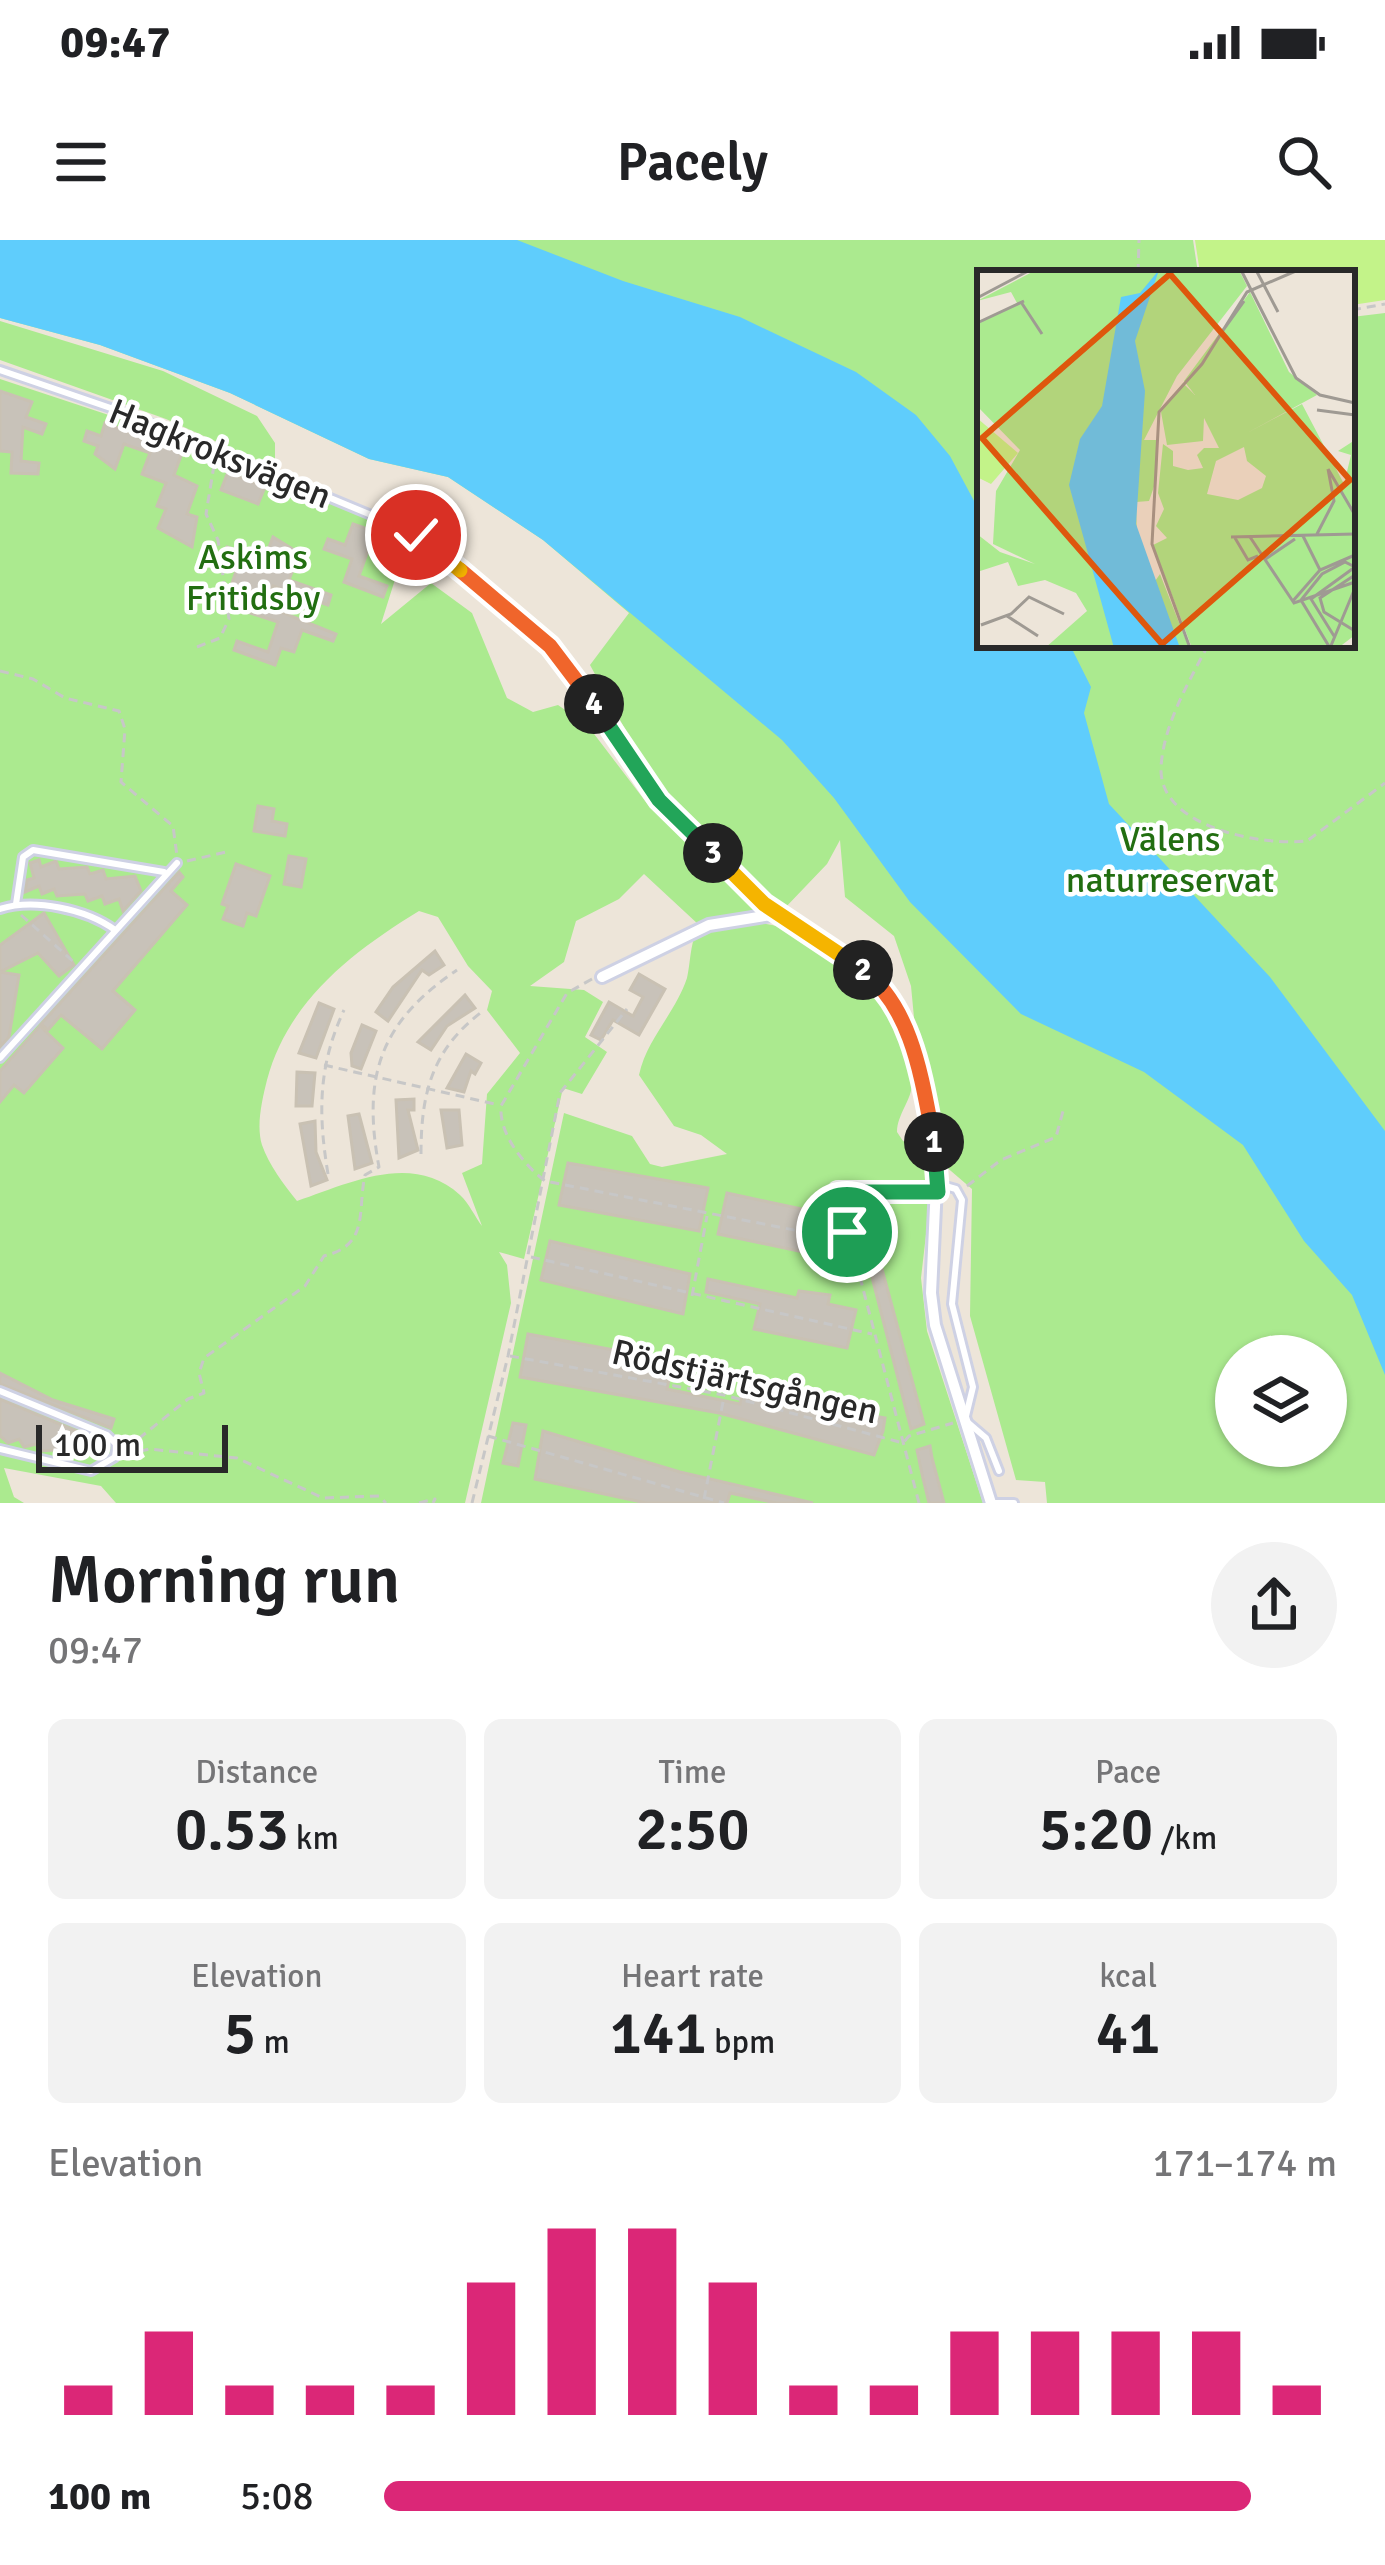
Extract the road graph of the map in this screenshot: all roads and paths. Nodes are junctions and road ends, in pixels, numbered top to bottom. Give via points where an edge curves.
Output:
1 (1139, 240) edge
2 (1138, 270) edge
3 (1385, 304) edge
4 (1355, 309) edge
5 (0, 370) edge
6 (216, 452) junction
7 (448, 560) joint
8 (196, 647) dead end
9 (1207, 648) edge
10 (0, 671) edge
11 (1385, 783) edge
12 (226, 852) dead end
13 (177, 862) junction
14 (164, 872) junction
15 (16, 904) junction
16 (0, 909) edge
17 (777, 914) junction
18 (115, 930) junction
19 (82, 970) junction
20 (457, 970) dead end
21 (602, 977) joint
22 (627, 1009) dead end
23 (344, 1010) dead end
24 (483, 1011) dead end
25 (0, 1058) edge
26 (324, 1065) junction
27 (373, 1079) junction
28 (424, 1090) junction
29 (501, 1106) junction
30 (1063, 1111) dead end
31 (421, 1154) dead end
32 (328, 1174) dead end
33 (544, 1181) junction
34 (938, 1188) junction
35 (960, 1193) junction
36 (707, 1213) junction
37 (850, 1241) junction
38 (529, 1257) junction
39 (692, 1298) junction
40 (875, 1335) junction
41 (508, 1356) junction
42 (0, 1391) edge
43 (724, 1395) junction
44 (965, 1420) junction
45 (487, 1435) junction
46 (903, 1443) junction
47 (0, 1449) edge
48 (115, 1457) junction
49 (999, 1471) dead end
50 (704, 1499) junction
51 (386, 1503) edge
52 (419, 1503) edge
53 (433, 1503) edge
54 (472, 1503) edge
55 (724, 1503) edge
56 (919, 1503) edge
57 (992, 1503) edge
58 (1014, 1503) edge

1 - 2 path
3 - 4 path
5 - 6 lane, Hagkroksvägen
6 - 7 lane, Hagkroksvägen via 400,527
6 - 8 path via 206,514 218,540 229,619 220,638
7 - 17 street, Hagkroksvägen via 550,646 659,800
9 - 11 path via 1177,708 1161,769 1190,818 1216,831 1307,841
10 - 13 path via 119,711 121,782 173,826
12 - 13 path
13 - 14 lane
14 - 15 lane via 33,850 23,857
14 - 18 lane
15 - 16 lane
15 - 18 lane
15 - 19 path via 25,922
17 - 21 street via 696,930
17 - 34 street, Hagkroksvägen via 852,962 894,1002 926,1102
18 - 19 lane
19 - 25 lane
20 - 27 path via 411,1004
21 - 29 path via 567,992
22 - 33 path via 560,1093
23 - 26 path
24 - 28 path via 445,1046
26 - 27 path
26 - 32 path
27 - 28 path
27 - 48 path via 379,1167 365,1175 360,1222 344,1251 324,1256 305,1286 204,1358 204,1393
28 - 29 path
28 - 31 path
29 - 33 path via 517,1150
30 - 35 path via 1056,1137 1001,1160
33 - 36 path
33 - 38 path
34 - 35 lane
34 - 37 path via 838,1192
34 - 44 street, Hagkroksvägen via 932,1308
35 - 44 lane via 952,1304 973,1387
36 - 37 path
36 - 39 path
37 - 40 path
38 - 39 path
38 - 41 path
39 - 40 path
40 - 46 path
41 - 43 path, Rödstjärtsgången
41 - 45 path
42 - 48 lane via 113,1438
43 - 46 path, Rödstjärtsgången
43 - 50 path
44 - 46 path, Rödstjärtsgången
44 - 49 lane via 986,1438
44 - 57 street, Hagkroksvägen
45 - 50 path
45 - 54 path
46 - 56 path
47 - 48 lane via 77,1472
48 - 51 path via 149,1450 236,1458 322,1498 380,1496
50 - 55 path
52 - 53 path
57 - 58 lane

